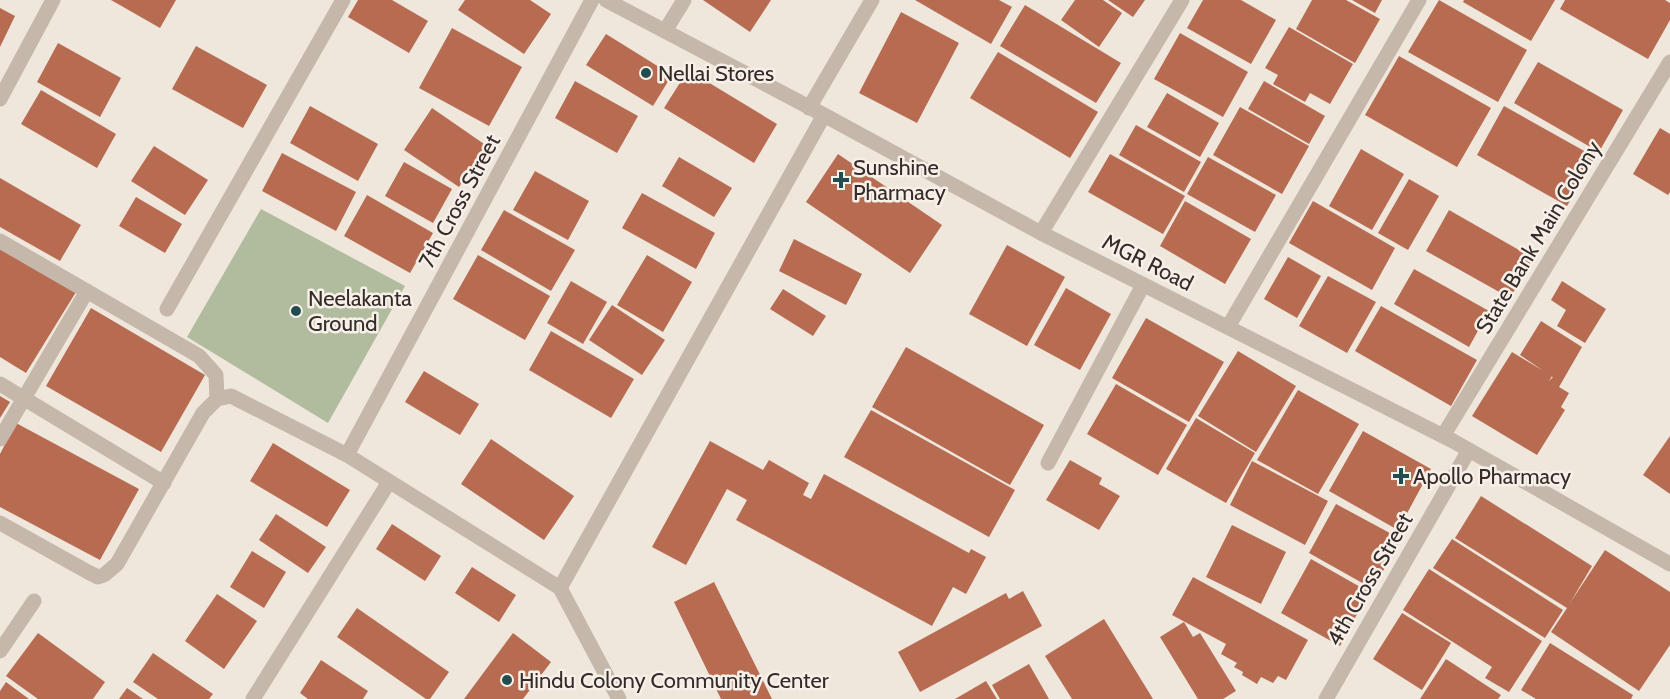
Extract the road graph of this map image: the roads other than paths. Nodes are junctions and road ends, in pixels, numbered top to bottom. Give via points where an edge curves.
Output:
1 (53, 0) edge
2 (344, 0) edge
3 (592, 0) edge
4 (606, 0) edge
5 (684, 0) edge
6 (872, 0) edge
7 (1182, 0) edge
8 (1419, 0) edge
9 (664, 31) junction
10 (1670, 62) edge
11 (0, 99) edge
12 (809, 108) junction
13 (824, 115) junction
14 (1041, 233) junction
15 (0, 241) edge
16 (1143, 285) junction
17 (87, 291) junction
18 (166, 309) dead end
19 (1228, 327) junction
20 (0, 384) edge
21 (24, 399) junction
22 (217, 399) junction
23 (1443, 436) junction
24 (0, 439) edge
25 (1469, 450) junction
26 (347, 455) junction
27 (1048, 463) dead end
28 (389, 482) junction
29 (164, 483) junction
30 (0, 523) edge
31 (1670, 564) edge
32 (560, 588) junction
33 (34, 601) dead end
34 (0, 651) edge
35 (253, 699) edge
36 (619, 699) edge
37 (1326, 699) edge

1 - 11 street
2 - 18 street
3 - 26 street, 7th Cross Street
4 - 9 street, MGR Road
5 - 9 street
6 - 12 street
7 - 14 street
8 - 19 street
9 - 12 street, MGR Road
10 - 23 street, State Bank Main Colony
12 - 13 street, MGR Road
13 - 14 street, MGR Road
13 - 32 street
14 - 16 street, MGR Road
15 - 17 street
16 - 19 street, MGR Road
16 - 27 street
17 - 21 street
17 - 22 street via 199,356 216,375
19 - 23 street, MGR Road
20 - 21 street
21 - 24 street
21 - 29 street
22 - 26 street via 231,396
22 - 29 street via 203,413
23 - 25 street, MGR Road
25 - 31 street, MGR Road
25 - 37 street, 4th Cross Street
26 - 28 street
28 - 32 street
28 - 35 street
29 - 30 street via 117,564 98,577
32 - 36 street
33 - 34 street

